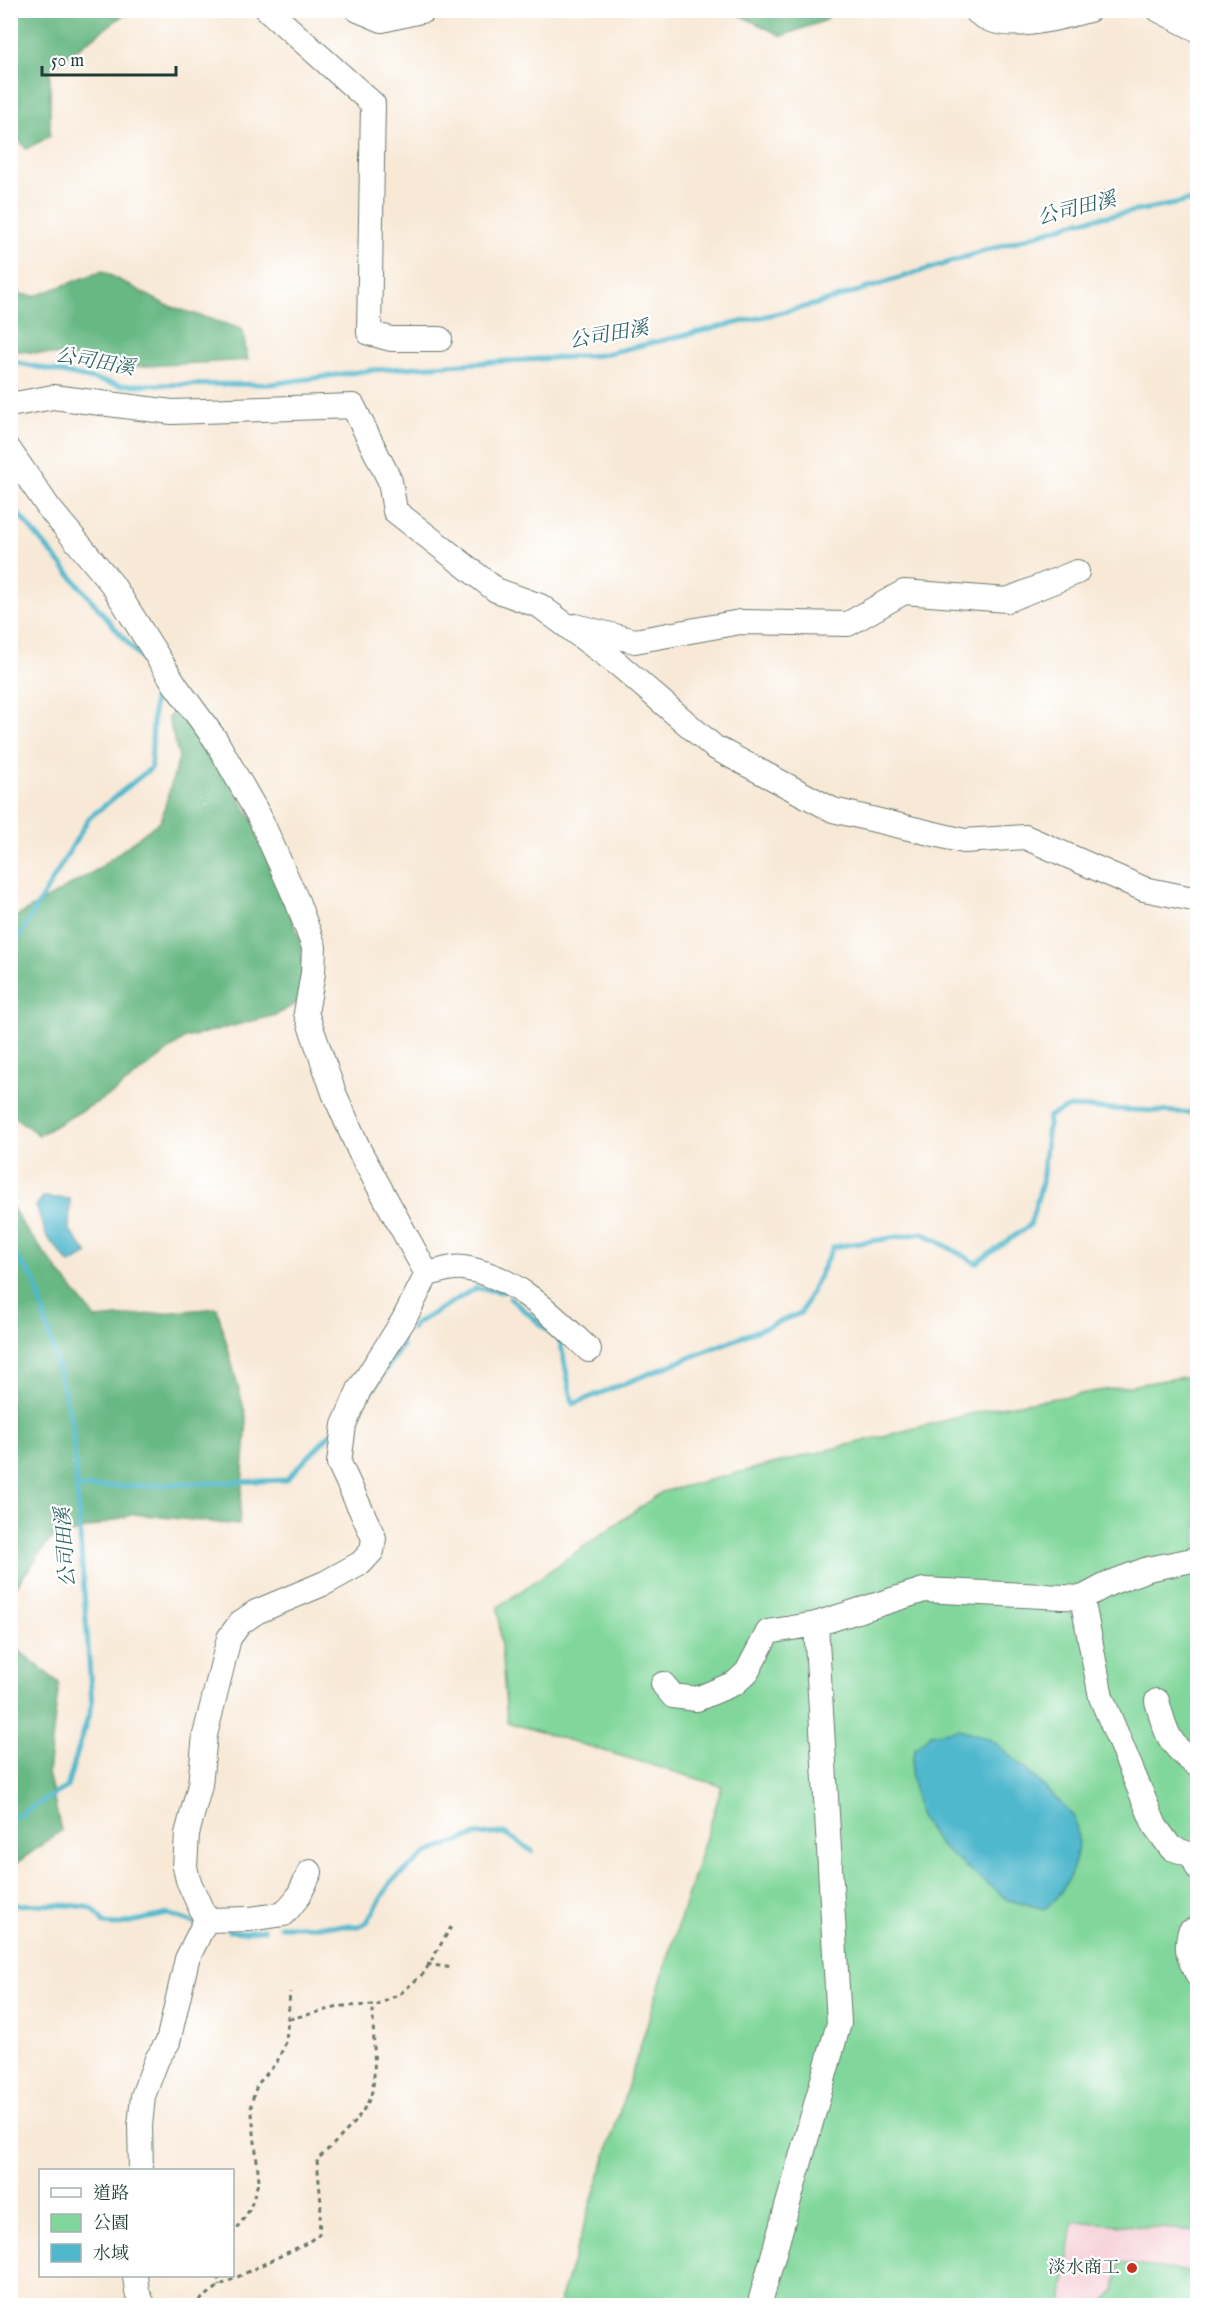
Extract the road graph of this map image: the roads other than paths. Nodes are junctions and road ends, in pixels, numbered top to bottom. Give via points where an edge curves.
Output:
1 (268, 10) edge
2 (358, 10) edge
3 (425, 10) edge
4 (975, 10) edge
5 (1089, 10) edge
6 (1159, 10) edge
7 (1197, 30) edge
8 (440, 339) dead end
9 (10, 405) edge
10 (10, 451) edge
11 (1077, 572) dead end
12 (564, 624) junction
13 (1197, 900) edge
14 (427, 1274) junction
15 (589, 1350) dead end
16 (1197, 1559) edge
17 (1082, 1598) junction
18 (816, 1624) junction
19 (663, 1684) dead end
20 (1157, 1701) dead end
21 (1197, 1766) edge
22 (1197, 1868) edge
23 (310, 1872) dead end
24 (203, 1927) junction
25 (1197, 1928) edge
26 (1197, 1975) edge
27 (141, 2169) edge
28 (135, 2277) edge
29 (144, 2306) edge
30 (759, 2306) edge

1 - 8 street via 373,104 369,333 391,339
2 - 3 street via 382,20
4 - 5 street via 1010,24 1046,22
6 - 7 street
9 - 12 street via 53,397 172,412 353,405 390,481 395,511 496,590 540,606
10 - 14 street via 49,507 112,584 176,686 215,739 260,816 314,947 306,1013 334,1094 360,1152
11 - 12 street via 1007,600 904,592 848,624 740,622 635,641
12 - 13 street via 618,664 714,747 833,810 964,841 1025,837 1144,890
14 - 15 street via 461,1267 498,1276 545,1308
14 - 24 street via 404,1321 359,1390 342,1444 339,1463 374,1538 372,1551 361,1563 325,1583 255,1612 229,1638 205,1735 200,1785 187,1834 185,1867
16 - 17 street via 1148,1569
17 - 18 street via 924,1590
17 - 22 street via 1101,1697 1155,1826 1171,1848 1192,1855
18 - 19 street via 768,1632 747,1672 735,1683 697,1699 673,1696
18 - 30 street via 839,2023
20 - 21 street via 1166,1734 1180,1754
23 - 24 street via 284,1914
24 - 27 street via 187,1959 168,2042 143,2096
25 - 26 street via 1190,1932 1186,1945
28 - 29 street

